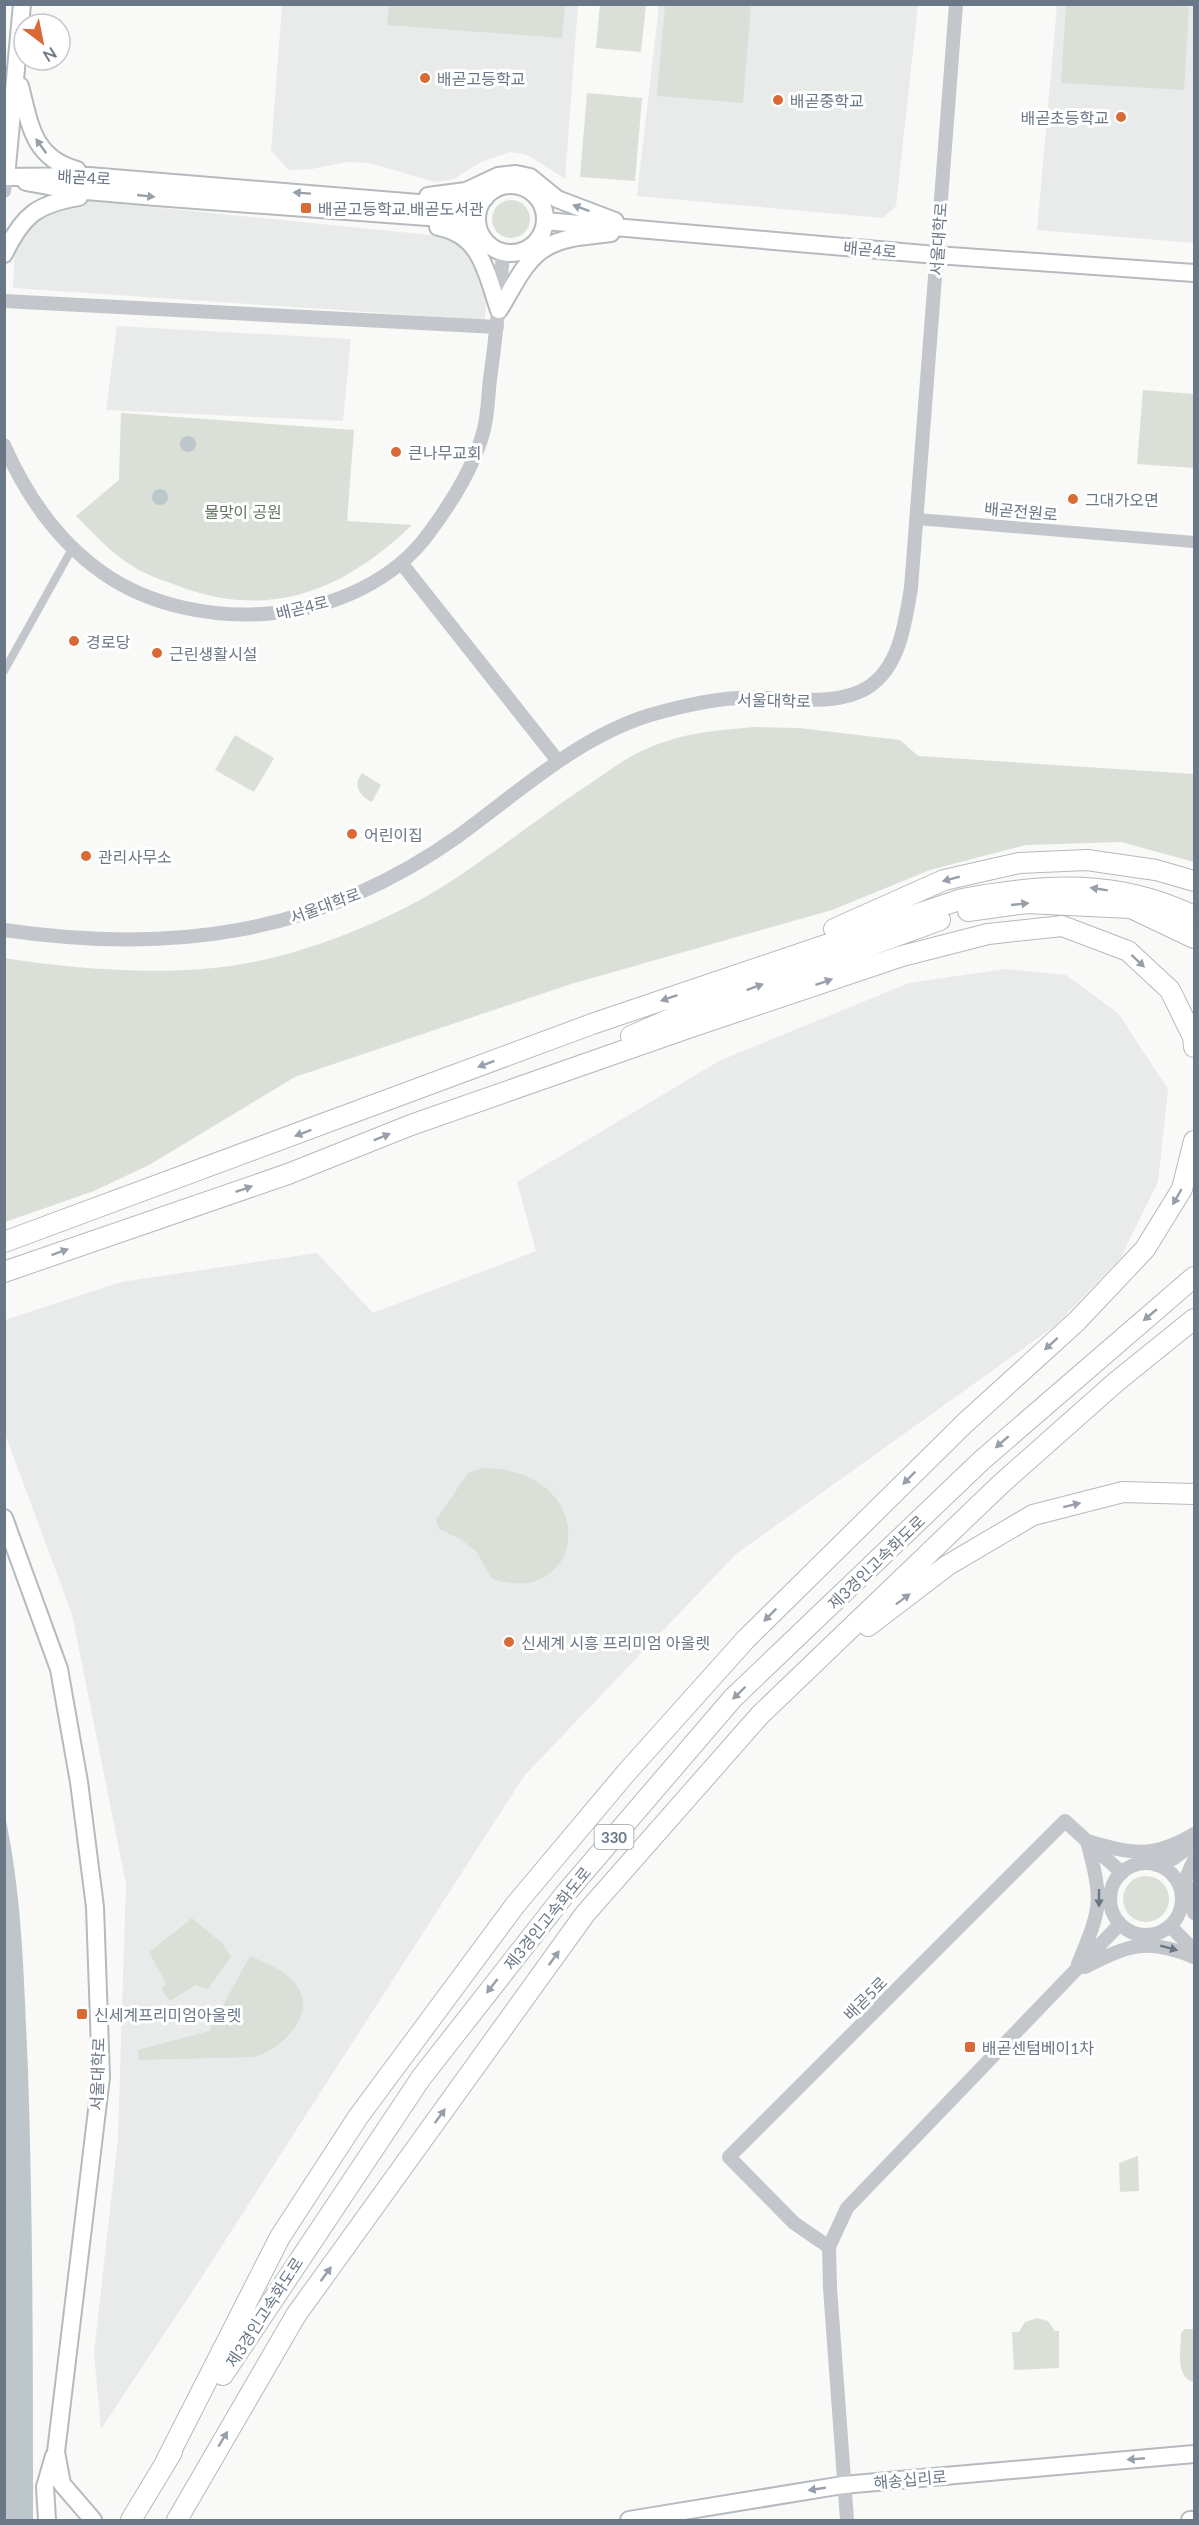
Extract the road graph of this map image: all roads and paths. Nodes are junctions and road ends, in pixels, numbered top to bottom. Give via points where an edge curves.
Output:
1 (22, 4) edge
2 (956, 4) edge
3 (17, 73) junction
4 (4, 98) edge
5 (5, 182) edge
6 (109, 185) junction
7 (485, 198) junction
8 (373, 206) junction
9 (545, 221) junction
10 (635, 229) junction
11 (479, 231) junction
12 (503, 253) junction
13 (4, 254) edge
14 (936, 255) junction
15 (1194, 273) edge
16 (4, 300) edge
17 (498, 310) junction
18 (497, 327) junction
19 (4, 445) edge
20 (917, 519) junction
21 (1194, 542) edge
22 (73, 548) junction
23 (402, 564) junction
24 (4, 671) edge
25 (558, 761) junction
26 (1194, 881) edge
27 (1194, 916) edge
28 (4, 930) edge
29 (1194, 938) edge
30 (712, 983) junction
31 (1194, 1047) edge
32 (488, 1098) junction
33 (1194, 1141) edge
34 (4, 1242) edge
35 (4, 1272) edge
36 (1194, 1277) edge
37 (1194, 1319) edge
38 (1194, 1494) edge
39 (4, 1518) edge
40 (760, 1715) junction
41 (1194, 1834) edge
42 (1087, 1841) junction
43 (1194, 1843) edge
44 (1194, 1860) edge
45 (1156, 1865) junction
46 (1122, 1873) junction
47 (1187, 1888) edge
48 (1194, 1913) edge
49 (1120, 1924) junction
50 (1170, 1926) junction
51 (1194, 1950) edge
52 (1194, 1957) edge
53 (1075, 1971) junction
54 (829, 2247) junction
55 (56, 2452) junction
56 (1194, 2454) edge
57 (166, 2462) junction
58 (843, 2485) junction
59 (47, 2520) edge
60 (93, 2520) edge
61 (131, 2520) edge
62 (177, 2520) edge
63 (628, 2520) edge
64 (847, 2520) edge
65 (1190, 2520) edge
66 (1194, 2520) edge

1 - 3 main road, 배곧4로
2 - 14 street, 서울대학로
3 - 4 main road
3 - 5 main road, 배곧4로
6 -> 3 main road via 58,164 45,152 31,130
5 - 6 main road, 배곧4로 via 25,174
6 - 8 main road, 배곧4로
6 - 13 main road via 45,204 23,222
7 - 8 main road, 배곧4로 via 455,206
7 - 9 main road via 504,186 527,188 543,205
7 - 11 main road via 477,219
10 -> 8 main road via 557,199 530,177 516,174 498,176 466,191
8 - 11 main road, 배곧4로 via 466,222
8 - 17 main road via 467,238 482,262
9 - 10 main road, 배곧4로
9 - 12 main road via 541,237 534,245 524,251
10 - 14 main road, 배곧4로
10 - 17 main road via 546,247 528,264
11 - 12 main road via 493,248
12 - 17 street, 배곧4로
14 - 15 main road, 배곧4로
14 - 20 street, 서울대학로
16 - 18 street
17 - 18 street, 배곧4로
18 - 23 street, 배곧4로 via 484,429 471,465 429,534
19 - 22 street, 배곧4로 via 37,508
20 - 21 street, 배곧전원로
20 - 25 street, 서울대학로 via 912,588 902,634 882,676 866,688 820,700 765,697 689,705 648,716 601,736
22 - 23 street, 배곧4로 via 128,588 177,604 232,615 282,614 305,609 352,591
22 - 24 street
23 - 25 street
25 - 28 street, 서울대학로 via 410,867 358,894 270,925 199,938 123,940
26 -> 30 highway via 1156,870 1087,860 1019,863 944,880
27 -> 30 highway via 1166,902 1093,887 1025,888 962,899
32 -> 29 highway via 677,1016 966,911 1027,903 1131,908
30 -> 34 highway
32 -> 31 highway via 902,956 988,934 1062,926 1128,951 1170,990
35 -> 32 highway via 288,1174
33 -> 57 highway via 1182,1190 1145,1249 1077,1320 965,1423 746,1639 516,1904 357,2117 280,2237
36 -> 57 highway, 제3경인고속화도로 / 330 via 982,1460 733,1698 565,1893 420,2078
37 - 40 highway, 제3경인고속화도로 / 330 via 1002,1483
40 -> 38 highway via 948,1565 1033,1515 1123,1492
39 - 55 main road, 서울대학로 via 59,1669 80,1782 95,1907 101,2077
62 -> 40 highway, 제3경인고속화도로 / 330 via 296,2315 585,1914
41 - 42 street via 1154,1852 1124,1852
42 - 46 street, 배곧5로
42 -> 53 street via 1100,1898
42 - 54 street, 배곧5로 via 1065,1821 729,2157 795,2223
43 - 45 street via 1173,1859
44 - 47 street
45 - 46 street via 1142,1864
45 - 47 street
46 - 49 street via 1111,1893 1114,1915
47 - 48 street
47 - 50 street via 1181,1910
49 - 50 street via 1142,1935 1155,1935
49 - 53 street
50 - 51 street
53 -> 52 street via 1136,1944 1171,1947
53 - 54 street via 847,2208
54 - 58 street
55 - 59 main road via 45,2487
55 - 60 main road, 서울대학로 via 62,2484
56 -> 58 main road, 해송십리로
57 - 61 highway, 제3경인고속화도로 / 330
58 -> 63 main road, 해송십리로
58 - 64 street
65 - 66 main road

